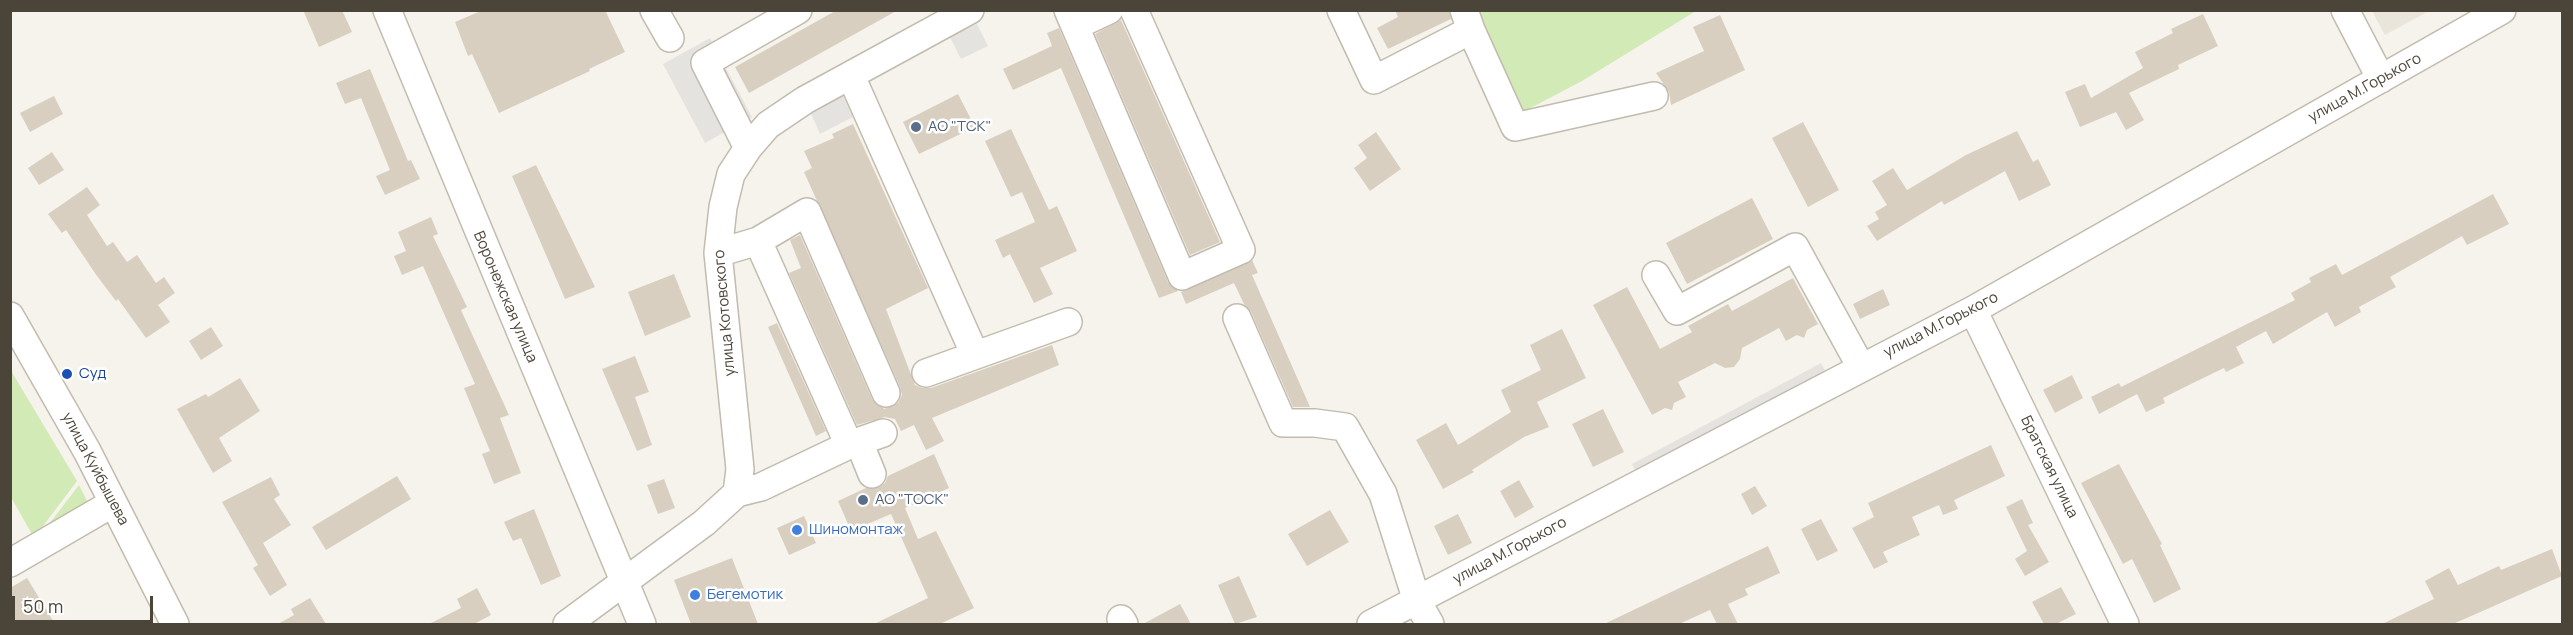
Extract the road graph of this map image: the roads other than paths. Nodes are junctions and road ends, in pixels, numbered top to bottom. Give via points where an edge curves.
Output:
1 (387, 10) edge
2 (654, 10) edge
3 (798, 10) edge
4 (970, 10) edge
5 (1109, 10) edge
6 (1134, 10) edge
7 (1341, 10) edge
8 (2345, 10) edge
9 (2502, 10) edge
10 (1072, 18) edge
11 (1467, 20) edge
12 (670, 38) dead end
13 (851, 76) junction
14 (2381, 79) junction
15 (1654, 96) dead end
16 (748, 148) junction
17 (758, 241) junction
18 (718, 253) junction
19 (1656, 275) dead end
20 (1973, 310) junction
21 (10, 316) edge
22 (1236, 318) dead end
23 (1068, 322) dead end
24 (975, 355) junction
25 (1861, 366) junction
26 (926, 373) dead end
27 (886, 393) dead end
28 (864, 440) junction
29 (872, 474) dead end
30 (737, 493) junction
31 (113, 503) junction
32 (10, 563) edge
33 (624, 582) junction
34 (1418, 601) junction
35 (175, 624) edge
36 (567, 624) edge
37 (642, 624) edge
38 (1371, 624) edge
39 (1430, 624) edge
40 (2125, 624) edge

1 - 33 street, Воронежская улица
2 - 12 street
3 - 16 street via 705,63
4 - 13 street, улица Котовского
5 - 10 street
6 - 10 street via 1241,250 1182,276
7 - 11 street via 1374,80
8 - 14 street
9 - 14 street, улица М.Горького
11 - 15 street via 1515,127
13 - 16 street, улица Котовского via 768,125
13 - 24 street
14 - 20 street, улица М.Горького
16 - 18 street, улица Котовского via 731,174
17 - 18 street
17 - 27 street via 807,212
17 - 28 street
18 - 30 street, улица Котовского via 740,470
19 - 25 street via 1677,311 1795,247
20 - 25 street, улица М.Горького
20 - 40 street, Братская улица
21 - 31 street, улица Куйбышева
22 - 34 street via 1283,423 1345,427 1383,494
23 - 24 street
24 - 26 street
25 - 34 street, улица М.Горького
28 - 29 street
28 - 30 street via 761,487
30 - 33 street via 704,523
31 - 32 street
31 - 35 street, улица Куйбышева
33 - 36 street
33 - 37 street, Воронежская улица
34 - 38 street, улица М.Горького
34 - 39 street

